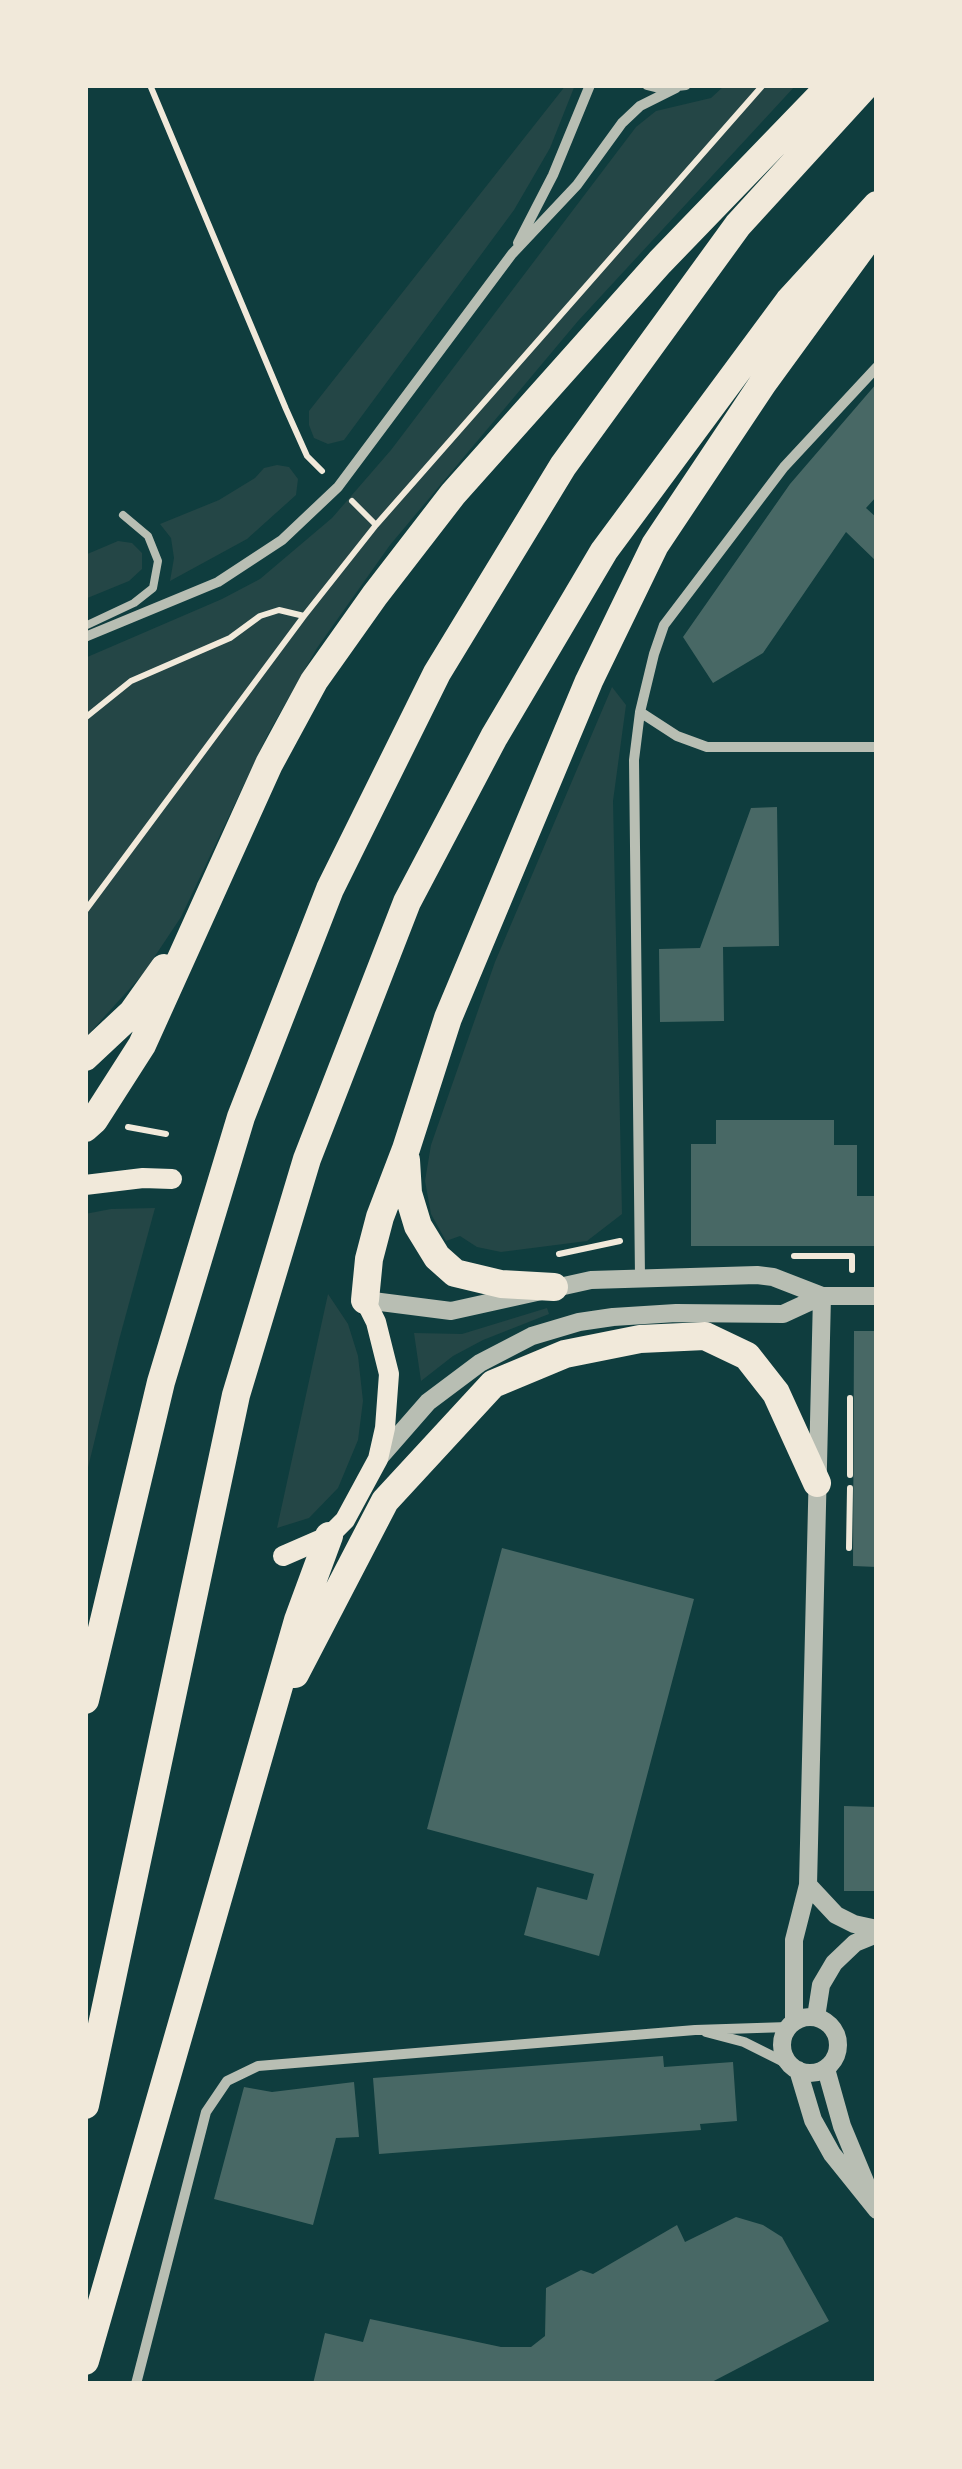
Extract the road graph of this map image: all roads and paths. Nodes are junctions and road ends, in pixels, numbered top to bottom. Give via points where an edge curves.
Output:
1 (150, 85) edge
2 (590, 85) edge
3 (647, 85) edge
4 (832, 85) edge
5 (866, 85) edge
6 (681, 86) edge
7 (877, 205) edge
8 (877, 226) edge
9 (512, 254) junction
10 (877, 367) edge
11 (338, 487) junction
12 (124, 515) dead end
13 (376, 525) dead end
14 (304, 616) dead end
15 (85, 626) edge
16 (85, 636) edge
17 (640, 712) junction
18 (85, 718) edge
19 (877, 747) edge
20 (200, 918) junction
21 (85, 1057) edge
22 (85, 1128) edge
23 (406, 1149) junction
24 (172, 1179) dead end
25 (85, 1185) edge
26 (640, 1276) junction
27 (554, 1287) junction
28 (822, 1296) junction
29 (877, 1296) edge
30 (365, 1300) junction
31 (850, 1396) dead end
32 (378, 1459) junction
33 (817, 1483) junction
34 (328, 1536) junction
35 (849, 1548) dead end
36 (283, 1556) dead end
37 (85, 1700) edge
38 (267, 1728) junction
39 (808, 1885) junction
40 (877, 1932) edge
41 (816, 2016) junction
42 (791, 2024) junction
43 (695, 2030) junction
44 (795, 2068) junction
45 (826, 2069) junction
46 (85, 2105) edge
47 (877, 2210) edge
48 (85, 2361) edge
49 (136, 2384) edge

1 - 11 path via 307,456
2 - 9 street
3 - 6 street
4 - 20 highway via 660,262 453,494 386,581 314,681
5 - 37 highway via 738,225 562,466 447,656 330,889 241,1117 161,1382
6 - 9 street via 622,123 577,185
7 - 46 highway via 789,301 604,551 407,902 307,1159 236,1395
8 - 23 highway via 656,544 489,914
9 - 11 street
10 - 17 street via 784,468 664,626
11 - 13 path
11 - 16 street via 282,540 218,582
12 - 15 lane via 148,536 158,562 153,588
14 - 18 path via 280,610 260,616 230,638 130,680
17 - 19 street via 707,747
17 - 26 street via 633,827
20 - 21 highway via 132,1013
20 - 22 highway via 142,1044
23 - 27 highway via 408,1193 436,1257 455,1273
23 - 30 highway via 369,1259
24 - 25 main road
26 - 27 street
26 - 28 street via 757,1275
27 - 30 street via 450,1311
28 - 29 street
28 - 32 street via 783,1314 613,1318 532,1336 480,1363 428,1402
28 - 33 street
30 - 32 main road via 389,1374
31 - 35 path
32 - 34 main road via 345,1520
33 - 38 highway via 776,1393 746,1356 705,1336 640,1339 565,1354 494,1384 385,1501
33 - 39 street
34 - 36 main road
34 - 38 highway
38 - 48 highway
39 - 40 street via 836,1915
39 - 42 street via 794,1940
40 - 41 street via 834,1964 821,1985
41 - 42 street
41 - 45 street via 837,2035 837,2054
42 - 43 street
42 - 44 street via 782,2052
43 - 44 street via 744,2042
43 - 49 street via 258,2066 227,2080 206,2112
44 - 45 street
44 - 47 street via 832,2154
45 - 47 street

